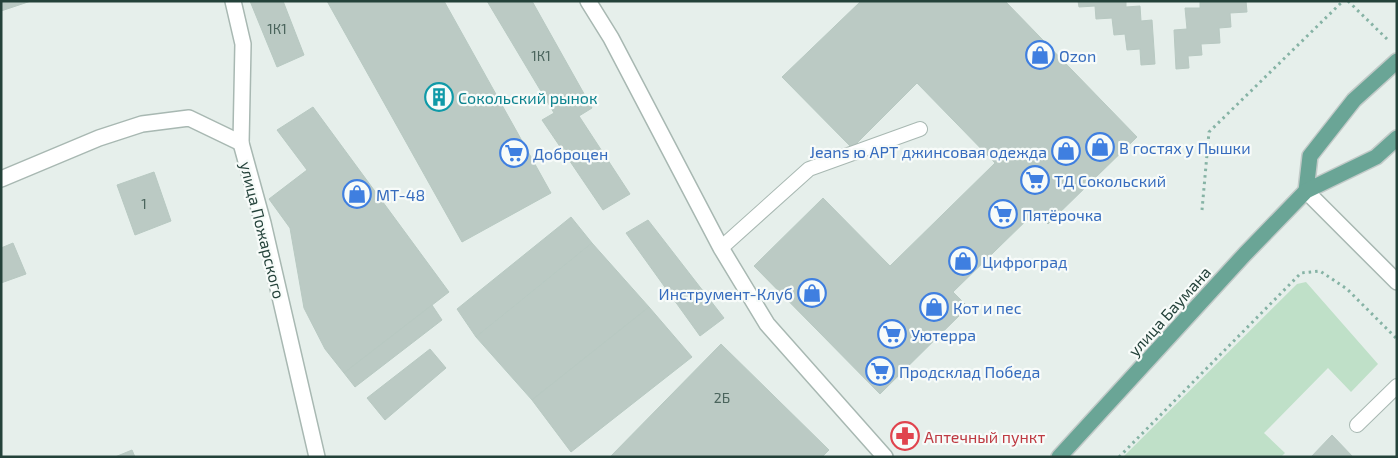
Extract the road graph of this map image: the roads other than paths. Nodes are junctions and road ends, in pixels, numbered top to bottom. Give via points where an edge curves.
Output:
1 (233, 1) edge
2 (588, 1) edge
3 (1397, 61) edge
4 (920, 129) dead end
5 (1397, 138) edge
6 (241, 142) junction
7 (1, 179) edge
8 (1306, 191) junction
9 (721, 248) junction
10 (1397, 282) edge
11 (1397, 386) edge
12 (1357, 424) dead end
13 (317, 457) edge
14 (885, 457) edge
15 (1059, 457) edge

1 - 6 street, улица Пожарского via 243,44
2 - 9 street via 611,38
3 - 8 main road via 1354,100 1310,156
4 - 9 lane via 808,170
5 - 8 main road via 1376,157
6 - 7 street via 189,118 142,124 99,138
6 - 13 street, улица Пожарского
8 - 10 street
8 - 15 main road, улица Баумана
9 - 14 street via 767,324
11 - 12 lane

